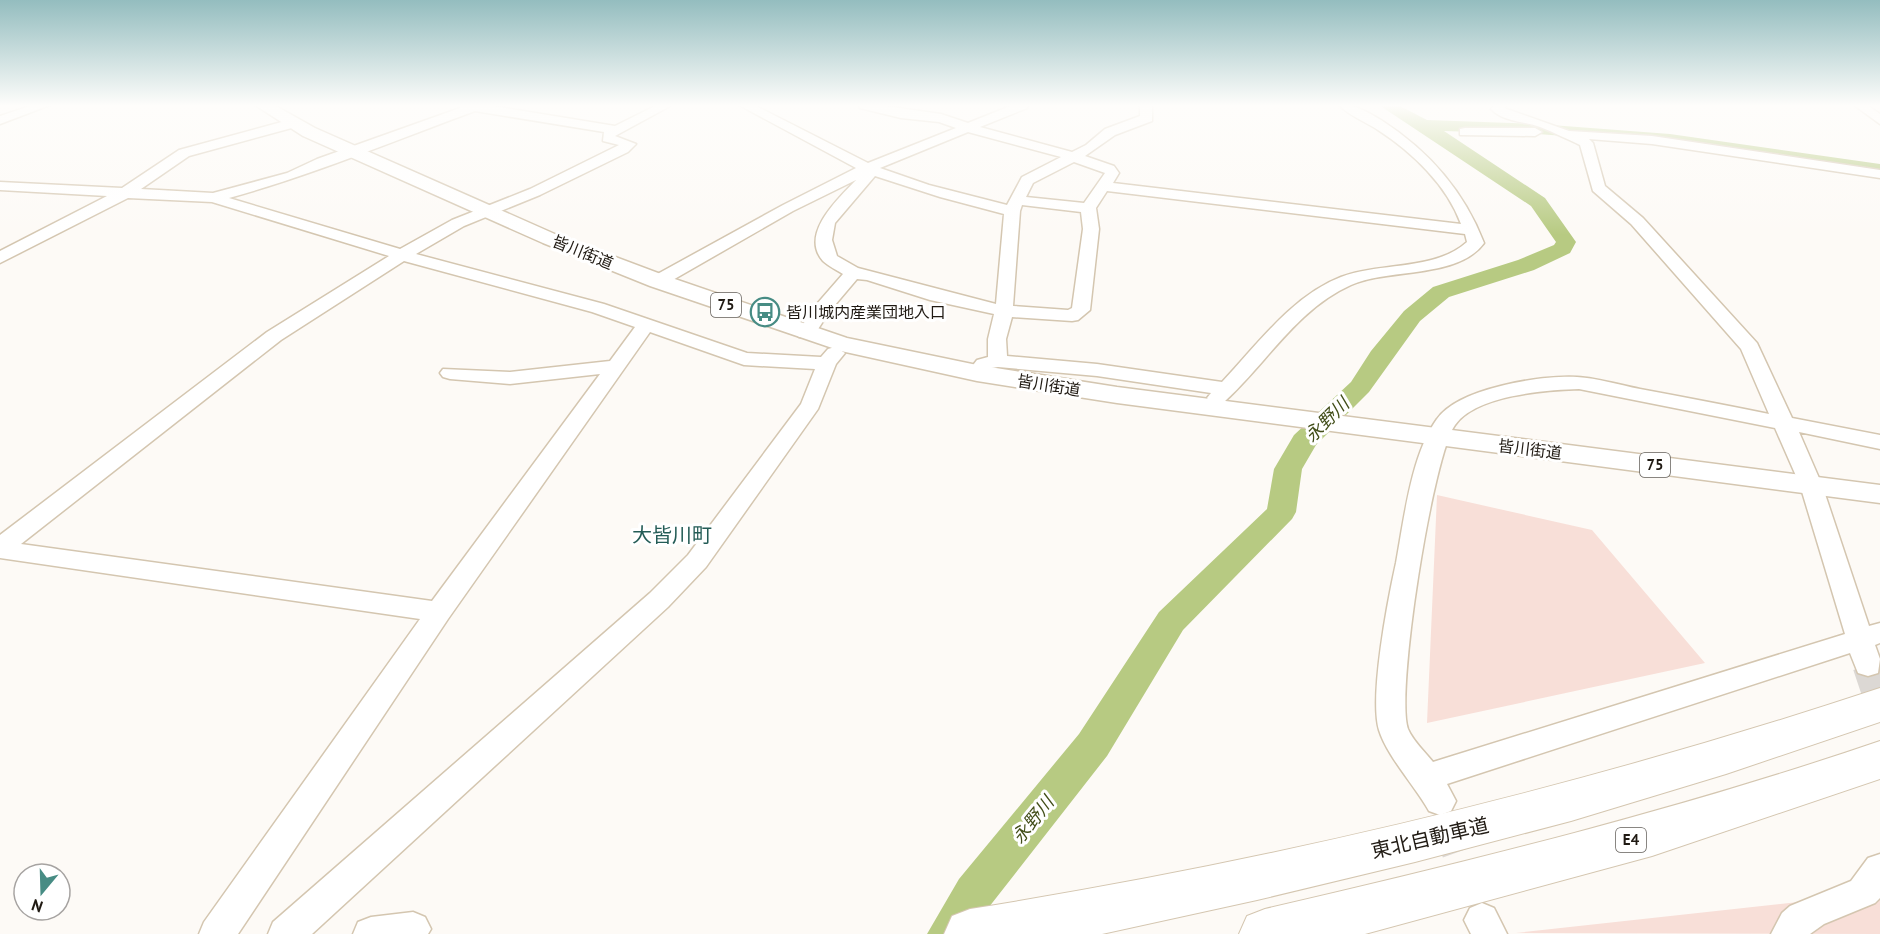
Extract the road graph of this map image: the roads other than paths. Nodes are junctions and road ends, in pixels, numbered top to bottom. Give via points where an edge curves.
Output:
1 (200, 149) edge
2 (347, 149) edge
3 (363, 149) edge
4 (623, 149) edge
5 (830, 149) edge
6 (918, 149) edge
7 (1044, 149) edge
8 (1090, 149) edge
9 (1411, 149) edge
10 (1589, 149) edge
11 (1708, 149) edge
12 (354, 152) junction
13 (1073, 157) junction
14 (870, 169) junction
15 (1880, 174) edge
16 (0, 186) edge
17 (1104, 186) junction
18 (127, 192) junction
19 (213, 198) junction
20 (1014, 205) junction
21 (1088, 208) junction
22 (487, 211) junction
23 (1472, 230) junction
24 (402, 255) junction
25 (0, 258) edge
26 (853, 273) junction
27 (658, 281) junction
28 (1004, 311) junction
29 (646, 325) junction
30 (806, 333) junction
31 (834, 353) junction
32 (998, 361) junction
33 (616, 366) junction
34 (450, 373) dead end
35 (977, 373) junction
36 (1218, 402) junction
37 (1785, 425) junction
38 (1435, 437) junction
39 (1880, 442) edge
40 (1811, 485) junction
41 (1880, 494) edge
42 (0, 549) edge
43 (438, 612) junction
44 (1872, 661) edge
45 (1880, 759) edge
46 (1880, 869) edge
47 (413, 929) dead end
48 (217, 934) edge
49 (286, 934) edge
50 (371, 934) edge
51 (970, 934) edge
52 (1264, 934) edge
53 (1789, 934) edge

1 - 18 street via 184,153
2 - 12 main road, 皆川街道 / 75
3 - 12 street
4 - 22 street
5 - 14 street
6 - 14 street
7 - 13 street
8 - 13 street
9 - 23 street via 1447,185
10 - 37 street via 1598,188 1637,221 1750,347
11 - 15 street
12 - 19 street via 292,176
12 - 22 main road, 皆川街道 / 75
13 - 17 street via 1109,169 1112,173
13 - 20 street via 1027,180
14 - 20 street via 953,197
14 - 26 street via 827,222 824,240 829,258
14 - 27 street via 788,208
16 - 18 street
17 - 21 street
17 - 23 street
18 - 19 street
18 - 25 street
19 - 24 street
20 - 21 street
20 - 28 street
21 - 28 street via 1091,229 1081,310 1072,316
22 - 24 street
22 - 27 main road, 皆川街道 / 75
23 - 36 street via 1476,243 1461,255 1365,274 1321,295 1286,325
24 - 29 street via 598,308
24 - 42 street via 274,336
26 - 28 street
26 - 30 street
27 - 30 main road, 皆川街道 / 75
28 - 32 street via 997,339
29 - 31 street via 744,359 798,364
29 - 33 street
30 - 31 main road, 皆川街道 / 75
31 - 35 main road, 皆川街道 / 75
31 - 49 street via 811,405 697,561 659,600
32 - 35 street via 984,364
32 - 36 street via 1097,370
33 - 34 street via 510,378
33 - 43 street
35 - 36 main road, 皆川街道 / 75
36 - 38 main road, 皆川街道 / 75
37 - 38 street via 1579,383 1557,382 1487,396 1448,419
37 - 39 street
37 - 40 street
38 - 40 main road, 皆川街道 / 75
38 - 44 street via 1399,617 1391,688 1394,729 1433,789
40 - 41 main road, 皆川街道 / 75
40 - 44 street
42 - 43 street
43 - 48 street
44 - 51 highway, 東北自動車道 via 1797,734 1629,786 1381,850
45 - 52 highway, E4 via 1666,830 1531,869
46 - 53 street via 1864,891 1807,916
47 - 50 street

